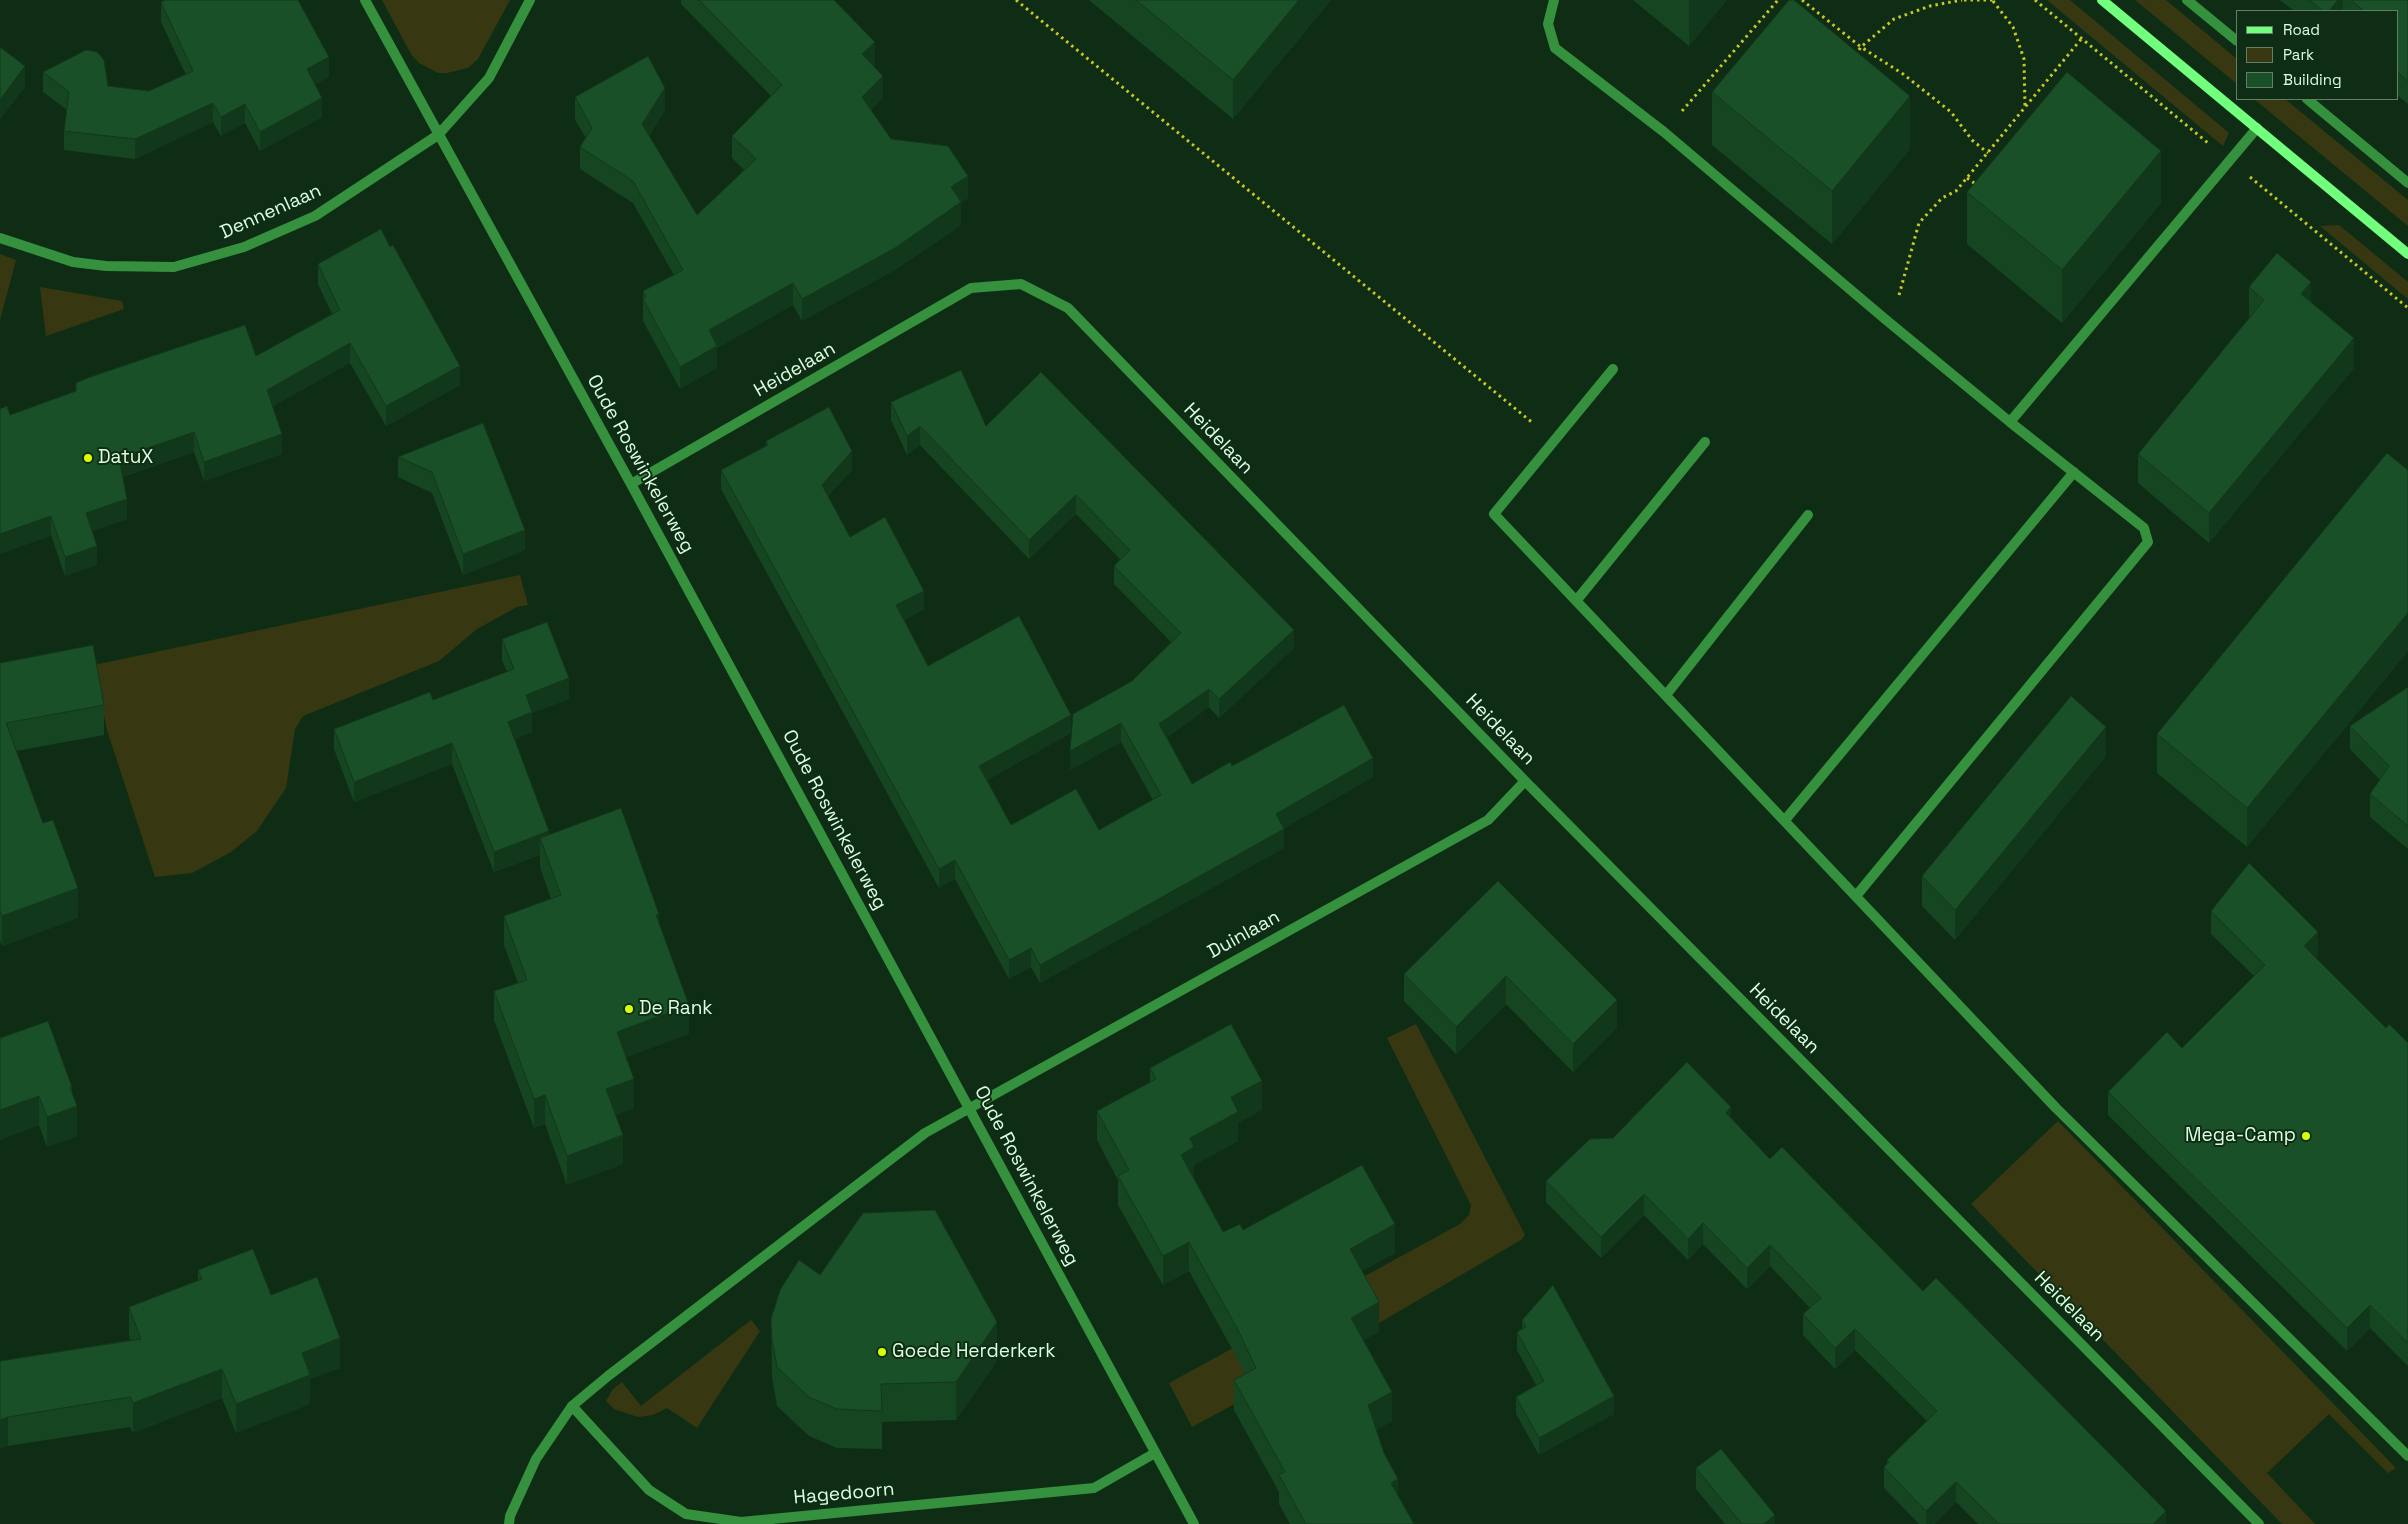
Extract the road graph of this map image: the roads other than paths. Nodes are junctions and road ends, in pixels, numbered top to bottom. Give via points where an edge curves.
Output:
1 (365, 0) edge
2 (530, 0) edge
3 (1554, 0) edge
4 (2102, 0) edge
5 (2187, 0) edge
6 (2236, 40) edge
7 (2308, 100) edge
8 (2257, 128) junction
9 (438, 135) junction
10 (2408, 183) edge
11 (0, 238) edge
12 (2408, 254) edge
13 (1613, 369) dead end
14 (2010, 422) junction
15 (1705, 442) dead end
16 (2074, 472) junction
17 (631, 484) junction
18 (1808, 515) dead end
19 (1576, 602) junction
20 (1666, 695) junction
21 (1525, 782) junction
22 (1785, 820) junction
23 (1856, 896) junction
24 (969, 1107) junction
25 (572, 1406) junction
26 (1155, 1453) junction
27 (2408, 1456) edge
28 (509, 1524) edge
29 (1194, 1524) edge
30 (2259, 1524) edge

1 - 9 street, Oude Roswinkelerweg
2 - 9 street, Dennenlaan via 489,78
3 - 14 street via 1548,24 1555,48 1664,132
4 - 8 main road
5 - 6 street
7 - 10 street
8 - 12 main road
8 - 14 street
9 - 11 street, Dennenlaan via 315,216 244,247 174,267 74,262
9 - 17 street, Oude Roswinkelerweg
13 - 19 street via 1494,514
14 - 16 street
15 - 19 street
16 - 22 street
16 - 23 street via 2144,528 2148,542
17 - 21 street, Heidelaan via 971,288 1021,284 1068,308
17 - 24 street, Oude Roswinkelerweg
18 - 20 street
19 - 20 street
20 - 22 street
21 - 24 street, Duinlaan via 1488,820
21 - 30 street, Heidelaan
22 - 23 street
23 - 27 street via 2056,1108
24 - 25 street via 925,1133
24 - 26 street, Oude Roswinkelerweg
25 - 26 street, Hagedoorn via 649,1490 686,1514 741,1522 1094,1488
25 - 28 street via 536,1460
26 - 29 street, Oude Roswinkelerweg

